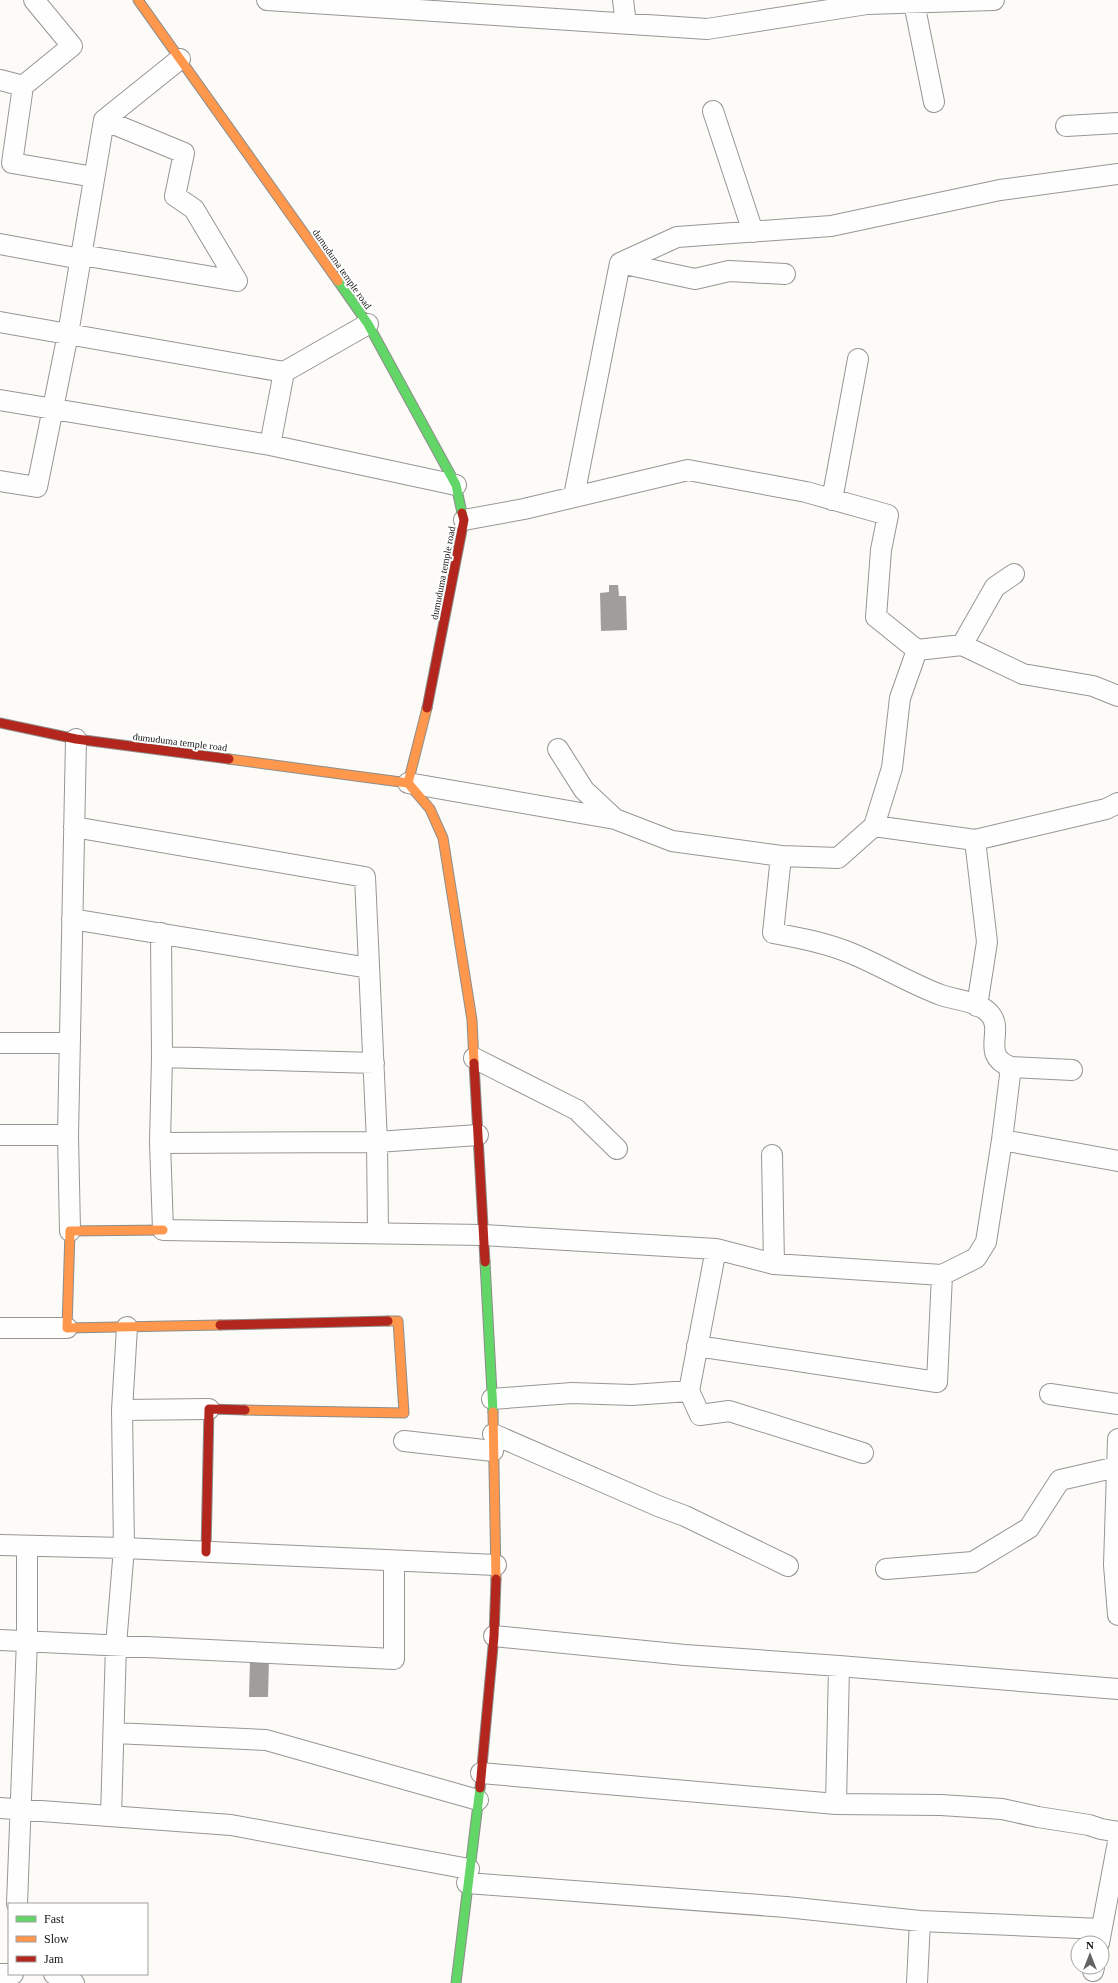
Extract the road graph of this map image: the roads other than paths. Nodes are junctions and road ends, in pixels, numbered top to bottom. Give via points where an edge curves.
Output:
1 (34, 0) edge
2 (139, 0) edge
3 (267, 0) edge
4 (623, 0) edge
5 (994, 0) edge
6 (867, 2) edge
7 (380, 3) edge
8 (914, 3) junction
9 (626, 24) junction
10 (180, 59) junction
11 (0, 80) edge
12 (23, 86) junction
13 (934, 102) dead end
14 (713, 111) dead end
15 (104, 120) junction
16 (1118, 123) edge
17 (1066, 126) dead end
18 (6, 162) edge
19 (1118, 174) edge
20 (94, 177) junction
21 (753, 232) junction
22 (0, 244) edge
23 (81, 257) junction
24 (620, 263) junction
25 (785, 274) dead end
26 (0, 322) edge
27 (368, 324) junction
28 (68, 334) junction
29 (858, 359) dead end
30 (284, 372) junction
31 (0, 400) edge
32 (53, 409) junction
33 (270, 445) junction
34 (0, 480) edge
35 (456, 485) junction
36 (574, 496) junction
37 (832, 500) junction
38 (464, 520) junction
39 (1014, 574) dead end
40 (962, 645) junction
41 (917, 650) junction
42 (1118, 696) edge
43 (0, 723) edge
44 (76, 739) junction
45 (558, 749) dead end
46 (408, 783) junction
47 (1118, 803) edge
48 (615, 819) junction
49 (874, 826) junction
50 (74, 827) junction
51 (976, 840) junction
52 (781, 856) junction
53 (72, 919) junction
54 (160, 933) junction
55 (369, 968) junction
56 (977, 1006) junction
57 (0, 1043) edge
58 (69, 1044) junction
59 (162, 1057) junction
60 (474, 1058) junction
61 (374, 1063) junction
62 (1011, 1066) junction
63 (1072, 1070) dead end
64 (0, 1135) edge
65 (68, 1135) junction
66 (478, 1135) junction
67 (1002, 1140) junction
68 (376, 1142) junction
69 (160, 1143) junction
70 (617, 1149) dead end
71 (772, 1155) dead end
72 (1118, 1161) edge
73 (163, 1230) junction
74 (70, 1231) junction
75 (378, 1233) junction
76 (483, 1235) junction
77 (716, 1249) junction
78 (774, 1264) junction
79 (942, 1275) junction
80 (127, 1327) junction
81 (0, 1328) edge
82 (67, 1328) junction
83 (697, 1346) junction
84 (689, 1391) junction
85 (1050, 1394) dead end
86 (492, 1399) junction
87 (1118, 1404) edge
88 (209, 1409) junction
89 (122, 1410) junction
90 (1118, 1439) edge
91 (404, 1441) dead end
92 (493, 1443) junction
93 (864, 1453) dead end
94 (1117, 1468) edge
95 (0, 1545) edge
96 (27, 1546) junction
97 (124, 1548) junction
98 (206, 1552) junction
99 (394, 1560) junction
100 (496, 1565) junction
101 (1116, 1565) edge
102 (788, 1566) dead end
103 (886, 1569) dead end
104 (1118, 1615) edge
105 (494, 1636) junction
106 (0, 1640) edge
107 (27, 1640) junction
108 (116, 1645) junction
109 (839, 1666) junction
110 (1118, 1689) edge
111 (114, 1733) junction
112 (481, 1773) junction
113 (478, 1800) junction
114 (836, 1804) junction
115 (0, 1808) edge
116 (22, 1809) junction
117 (112, 1816) junction
118 (1118, 1832) edge
119 (1118, 1842) edge
120 (468, 1876) junction
121 (11, 1895) edge
122 (920, 1921) junction
123 (1088, 1935) edge
124 (1100, 1935) edge
125 (56, 1975) edge
126 (74, 1983) edge
127 (456, 1983) edge
128 (917, 1983) edge

1 - 12 street via 72,46
2 - 10 street, dumuduma temple road
3 - 7 street
4 - 9 street
5 - 8 street
6 - 8 street
6 - 9 street via 707,29
7 - 9 street
8 - 13 street
10 - 15 street
10 - 27 street, dumuduma temple road
11 - 12 street
12 - 18 street
14 - 21 street
15 - 20 street
15 - 23 street via 184,153 175,196 194,209 237,281
16 - 17 street
18 - 20 street
19 - 21 street via 1000,190 831,226
20 - 23 street
21 - 24 street via 678,237
22 - 23 street
23 - 28 street
24 - 25 street via 695,279 729,271
24 - 36 street
26 - 28 street
27 - 30 street
27 - 35 street, dumuduma temple road
28 - 30 street
28 - 32 street
29 - 37 street
30 - 33 street
31 - 32 street
32 - 33 street
32 - 34 street via 37,487
33 - 35 street
35 - 38 street, dumuduma temple road
36 - 37 street via 688,470 806,492
36 - 38 street via 524,509
37 - 41 street via 888,515 881,550 876,617
38 - 46 street, dumuduma temple road via 423,729
39 - 40 street via 995,587
40 - 41 street
40 - 42 street via 1023,674 1093,686
41 - 49 street via 900,698 892,768
43 - 44 street, dumuduma temple road
44 - 46 street, dumuduma temple road
44 - 50 street
45 - 48 street via 584,790
46 - 48 street
46 - 60 street via 430,809 443,838 472,1020
47 - 51 street via 1106,809
48 - 52 street via 672,841
49 - 51 street
49 - 52 street via 838,858
50 - 53 street
50 - 55 street via 365,877
51 - 56 street via 987,942
52 - 56 street via 773,933 820,942 852,953 940,994
53 - 54 street
53 - 58 street
54 - 55 street
54 - 59 street
55 - 61 street
56 - 62 street via 989,1012 993,1019 996,1057 1002,1063
57 - 58 street
58 - 65 street
59 - 61 street
59 - 69 street
60 - 66 street
60 - 70 street via 577,1110
61 - 68 street
62 - 63 street
62 - 67 street
64 - 65 street
65 - 74 street
66 - 68 street
66 - 76 street
67 - 72 street
67 - 79 street via 986,1242 976,1258
68 - 69 street
68 - 75 street
69 - 73 street
71 - 78 street
73 - 74 street
73 - 75 street
74 - 82 street
75 - 76 street
76 - 77 street
76 - 86 street
77 - 78 street
77 - 83 street
78 - 79 street
79 - 83 street via 937,1382
80 - 82 street
80 - 88 street via 398,1321 404,1413
80 - 89 street
81 - 82 street
83 - 84 street
84 - 86 street via 632,1395 572,1393
84 - 93 street via 700,1415 729,1411
85 - 87 street
86 - 92 street
88 - 89 street
88 - 98 street
89 - 97 street
90 - 94 street
91 - 92 street
92 - 100 street
92 - 102 street via 685,1516
94 - 101 street
94 - 103 street via 1060,1480 1029,1528 973,1562
95 - 96 street
96 - 97 street
96 - 107 street
97 - 98 street
97 - 108 street
98 - 99 street
99 - 100 street
99 - 108 street via 394,1659
100 - 105 street
101 - 104 street
105 - 109 street via 685,1655
105 - 112 street
106 - 107 street
107 - 108 street
107 - 116 street
108 - 111 street
109 - 110 street
109 - 114 street
111 - 113 street via 266,1740
111 - 117 street
112 - 113 street
112 - 114 street
113 - 120 street
114 - 118 street via 941,1805 1002,1809 1089,1824
115 - 116 street
116 - 117 street
116 - 121 street
117 - 120 street via 231,1825
119 - 124 street
120 - 122 street
120 - 127 street
122 - 123 street
122 - 128 street
125 - 126 street

